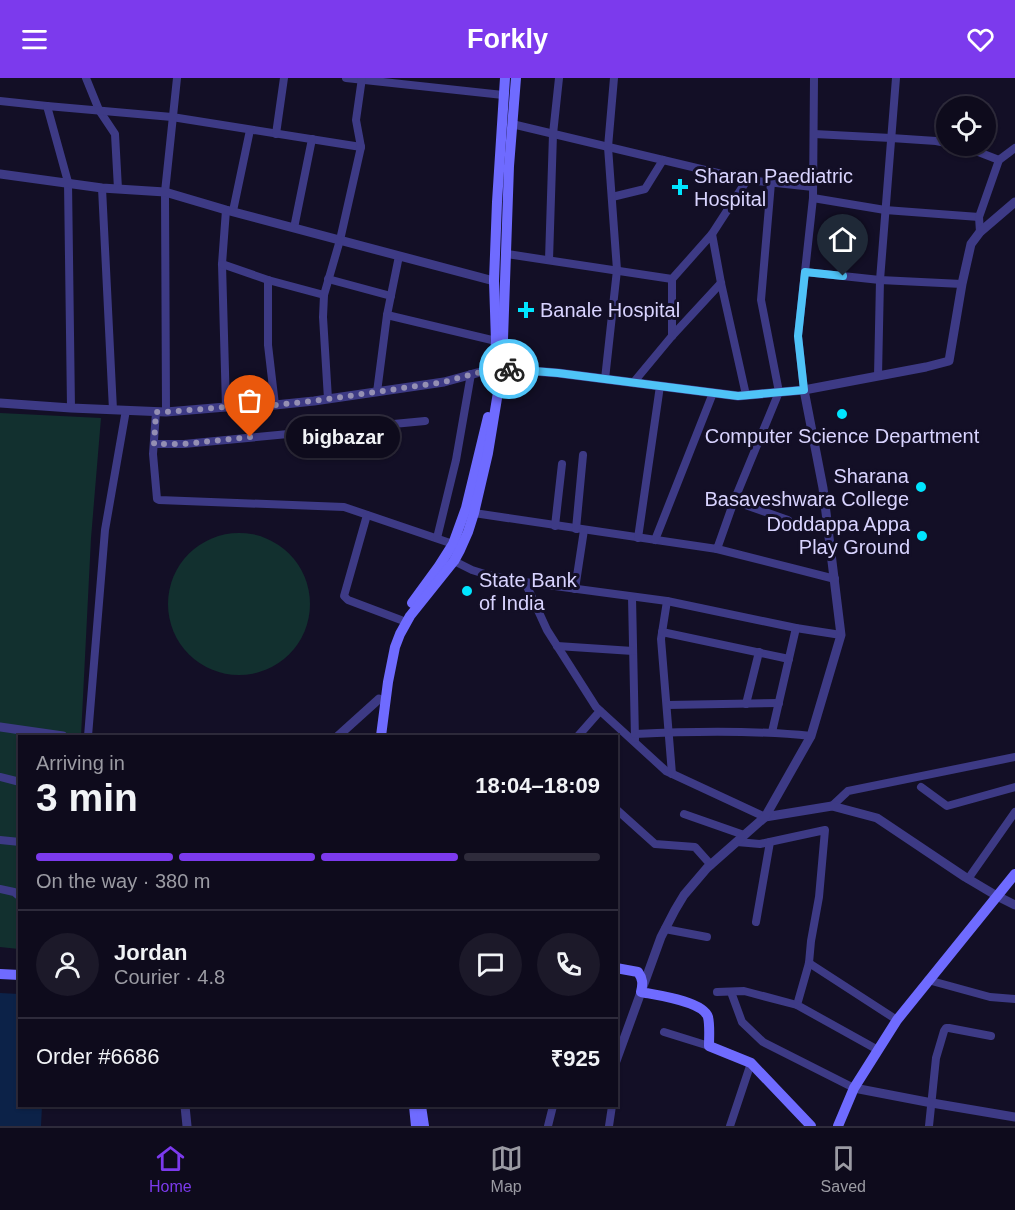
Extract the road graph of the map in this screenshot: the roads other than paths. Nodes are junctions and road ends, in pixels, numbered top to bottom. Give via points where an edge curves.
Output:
1 (86, 78) edge
2 (177, 78) edge
3 (284, 78) edge
4 (346, 78) edge
5 (505, 78) edge
6 (516, 78) edge
7 (559, 78) edge
8 (614, 78) edge
9 (814, 78) edge
10 (896, 78) edge
11 (362, 79) edge
12 (503, 95) junction
13 (0, 101) edge
14 (47, 106) junction
15 (99, 110) junction
16 (172, 117) junction
17 (512, 124) junction
18 (250, 130) junction
19 (276, 134) junction
20 (553, 134) junction
21 (814, 134) junction
22 (891, 138) junction
23 (312, 139) junction
24 (936, 141) edge
25 (361, 147) junction
26 (608, 147) junction
27 (1015, 147) edge
28 (989, 156) edge
29 (663, 160) junction
30 (999, 160) junction
31 (0, 174) edge
32 (747, 180) junction
33 (68, 182) junction
34 (771, 183) junction
35 (813, 187) junction
36 (102, 188) junction
37 (118, 189) junction
38 (165, 192) junction
39 (612, 197) junction
40 (813, 198) junction
41 (1015, 202) edge
42 (229, 210) junction
43 (885, 210) junction
44 (980, 217) junction
45 (294, 228) junction
46 (980, 232) junction
47 (712, 234) junction
48 (340, 240) junction
49 (507, 254) junction
50 (399, 256) junction
51 (549, 260) junction
52 (222, 264) junction
53 (617, 270) junction
54 (805, 272) junction
55 (328, 279) junction
56 (672, 279) junction
57 (268, 280) junction
58 (880, 280) junction
59 (494, 281) junction
60 (721, 283) junction
61 (962, 284) junction
62 (324, 295) junction
63 (391, 296) junction
64 (387, 315) junction
65 (672, 336) junction
66 (496, 341) junction
67 (498, 368) junction
68 (471, 374) junction
69 (878, 376) junction
70 (605, 379) junction
71 (633, 382) junction
72 (660, 386) junction
73 (804, 390) junction
74 (376, 392) junction
75 (779, 392) junction
76 (713, 393) junction
77 (746, 395) junction
78 (328, 399) junction
79 (0, 403) edge
80 (275, 405) junction
81 (226, 407) junction
82 (71, 408) junction
83 (114, 410) junction
84 (126, 410) junction
85 (156, 412) junction
86 (166, 412) junction
87 (425, 421) dead end
88 (154, 444) junction
89 (583, 455) dead end
90 (562, 464) dead end
91 (734, 501) junction
92 (474, 513) junction
93 (368, 515) junction
94 (788, 520) dead end
95 (555, 526) junction
96 (580, 529) junction
97 (437, 538) junction
98 (638, 538) junction
99 (655, 540) junction
100 (453, 544) junction
101 (717, 549) junction
102 (449, 559) junction
103 (835, 579) junction
104 (525, 582) junction
105 (575, 589) junction
106 (632, 597) junction
107 (667, 602) junction
108 (400, 620) junction
109 (796, 628) junction
110 (662, 632) junction
111 (842, 634) junction
112 (557, 646) junction
113 (633, 651) junction
114 (759, 652) junction
115 (789, 659) junction
116 (379, 699) junction
117 (746, 704) junction
118 (778, 704) junction
119 (667, 705) junction
120 (600, 711) junction
121 (0, 727) edge
122 (669, 732) junction
123 (772, 732) junction
124 (635, 734) junction
125 (45, 735) edge
126 (88, 735) edge
127 (339, 735) edge
128 (374, 735) edge
129 (381, 735) edge
130 (579, 735) edge
131 (811, 736) junction
132 (636, 743) junction
133 (1015, 757) edge
134 (672, 774) junction
135 (0, 777) edge
136 (18, 782) edge
137 (921, 787) dead end
138 (1015, 788) edge
139 (832, 806) junction
140 (618, 811) edge
141 (1015, 812) edge
142 (684, 814) dead end
143 (765, 817) junction
144 (740, 839) junction
145 (0, 840) edge
146 (18, 842) edge
147 (770, 842) junction
148 (711, 865) junction
149 (1015, 874) edge
150 (968, 879) junction
151 (0, 889) edge
152 (18, 895) edge
153 (997, 897) junction
154 (1015, 904) edge
155 (756, 922) dead end
156 (665, 929) junction
157 (707, 937) dead end
158 (809, 963) junction
159 (618, 968) edge
160 (0, 974) edge
161 (18, 975) edge
162 (928, 980) junction
163 (641, 992) junction
164 (717, 992) dead end
165 (731, 992) junction
166 (1015, 999) edge
167 (797, 1005) junction
168 (897, 1020) junction
169 (664, 1032) dead end
170 (991, 1036) dead end
171 (709, 1046) junction
172 (878, 1050) junction
173 (618, 1055) edge
174 (750, 1063) junction
175 (854, 1088) junction
176 (932, 1103) junction
177 (185, 1107) edge
178 (414, 1107) edge
179 (421, 1107) edge
180 (553, 1107) edge
181 (612, 1107) edge
182 (1012, 1120) edge
183 (187, 1126) edge
184 (416, 1126) edge
185 (424, 1126) edge
186 (548, 1126) edge
187 (609, 1126) edge
188 (730, 1126) edge
189 (811, 1126) edge
190 (838, 1126) edge
191 (929, 1126) edge

1 - 15 street
2 - 16 street
3 - 19 street
4 - 11 street
5 - 12 main road
6 - 17 main road
7 - 20 street
8 - 26 street
9 - 21 street
10 - 22 street
11 - 12 street
11 - 25 street via 356,120
12 - 59 main road
13 - 14 street
14 - 15 street
14 - 33 street
15 - 16 street
15 - 37 street via 115,134
16 - 18 street
16 - 38 street
17 - 20 street
17 - 49 main road
18 - 19 street
18 - 42 street
19 - 23 street
20 - 26 street
20 - 51 street
21 - 22 street
21 - 35 street
22 - 24 street
22 - 43 street
23 - 25 street
23 - 45 street
25 - 48 street
26 - 29 street
26 - 39 street
27 - 30 street
28 - 30 street
29 - 32 street
29 - 39 street via 645,189
30 - 44 street
31 - 33 street
32 - 34 street
32 - 47 street
33 - 36 street
33 - 82 street
34 - 35 street
34 - 75 street via 761,300
35 - 40 street
36 - 37 street
36 - 83 street
37 - 38 street
38 - 42 street
38 - 86 street
39 - 53 street
40 - 43 street
40 - 54 street
41 - 46 street
42 - 45 street
42 - 52 street
43 - 44 street
43 - 58 street
44 - 46 street
45 - 48 street
46 - 61 street via 971,244
47 - 56 street
47 - 60 street
48 - 50 street
48 - 55 street
49 - 51 street
49 - 67 main road
50 - 59 street
50 - 63 street
51 - 53 street
52 - 57 street
52 - 81 street
53 - 56 street
53 - 70 street
54 - 58 street
54 - 73 street via 798,336
55 - 62 street
55 - 63 street
56 - 65 street
57 - 62 street
57 - 80 street via 268,345
58 - 61 street
58 - 69 street
59 - 66 main road
60 - 65 street
60 - 77 street
61 - 69 street via 948,361
62 - 78 street
63 - 64 street
64 - 66 street
64 - 74 street
65 - 71 street
66 - 67 main road
67 - 68 street
67 - 70 street
67 - 92 main road via 488,453
67 - 100 main road via 466,508
68 - 74 street
68 - 97 street
69 - 73 street
70 - 71 street
71 - 72 street
72 - 76 street
72 - 98 street
73 - 75 street
73 - 103 street
74 - 78 street
75 - 77 street
75 - 91 street
76 - 77 street
76 - 99 street
78 - 80 street
79 - 82 street
80 - 81 street
81 - 86 street
82 - 83 street
83 - 84 street
84 - 85 street
84 - 126 street via 105,530
85 - 86 street
85 - 88 street
87 - 88 street
88 - 93 street via 159,500 344,507
89 - 96 street
90 - 95 street
91 - 94 street
91 - 101 street
92 - 95 street
92 - 102 main road via 468,532
93 - 97 street
93 - 108 street via 344,596
95 - 96 street
96 - 98 street
96 - 105 street
97 - 100 street
98 - 99 street
99 - 101 street
100 - 102 main road
101 - 103 street
102 - 104 street via 488,575
102 - 108 main road
102 - 129 main road via 400,634
103 - 111 street
104 - 105 street
104 - 112 street
105 - 106 street
106 - 107 street
106 - 113 street
107 - 109 street
107 - 110 street
108 - 116 main road via 385,664
109 - 111 street
109 - 115 street
110 - 114 street
110 - 119 street
111 - 131 street
112 - 113 street
112 - 120 street
113 - 124 street
114 - 115 street
114 - 117 street
115 - 118 street
116 - 127 street
116 - 128 main road
117 - 118 street
117 - 119 street
118 - 123 street
119 - 122 street
120 - 130 street
120 - 132 street
121 - 125 street
122 - 123 street
122 - 124 street
122 - 134 street
123 - 131 street
124 - 132 street
131 - 143 street
132 - 134 street
133 - 139 street via 848,791
134 - 143 street
135 - 136 street
137 - 138 street via 947,806
139 - 143 street
139 - 150 street via 877,818
140 - 148 street via 655,844 695,847
141 - 150 street
142 - 144 street
143 - 144 street
144 - 147 street
144 - 148 street
145 - 146 street
147 - 155 street
147 - 158 street via 825,830
148 - 156 street via 684,895
149 - 153 main road
150 - 153 street
151 - 152 street
153 - 154 street
153 - 162 main road
156 - 157 street
156 - 163 street
158 - 167 street
158 - 168 street
159 - 163 main road via 638,972 643,984
160 - 161 main road
162 - 166 street
162 - 168 main road
163 - 171 main road via 704,1010
163 - 173 street
164 - 165 street
165 - 167 street via 744,991
165 - 175 street via 742,1022 763,1042
167 - 172 street
168 - 172 main road
169 - 171 street
170 - 176 street via 946,1028 936,1058
171 - 174 main road
172 - 175 main road
174 - 188 street
174 - 189 main road
175 - 176 street
175 - 190 main road
176 - 182 street
176 - 191 street
177 - 183 street
178 - 184 main road
179 - 185 main road
180 - 186 street
181 - 187 street

